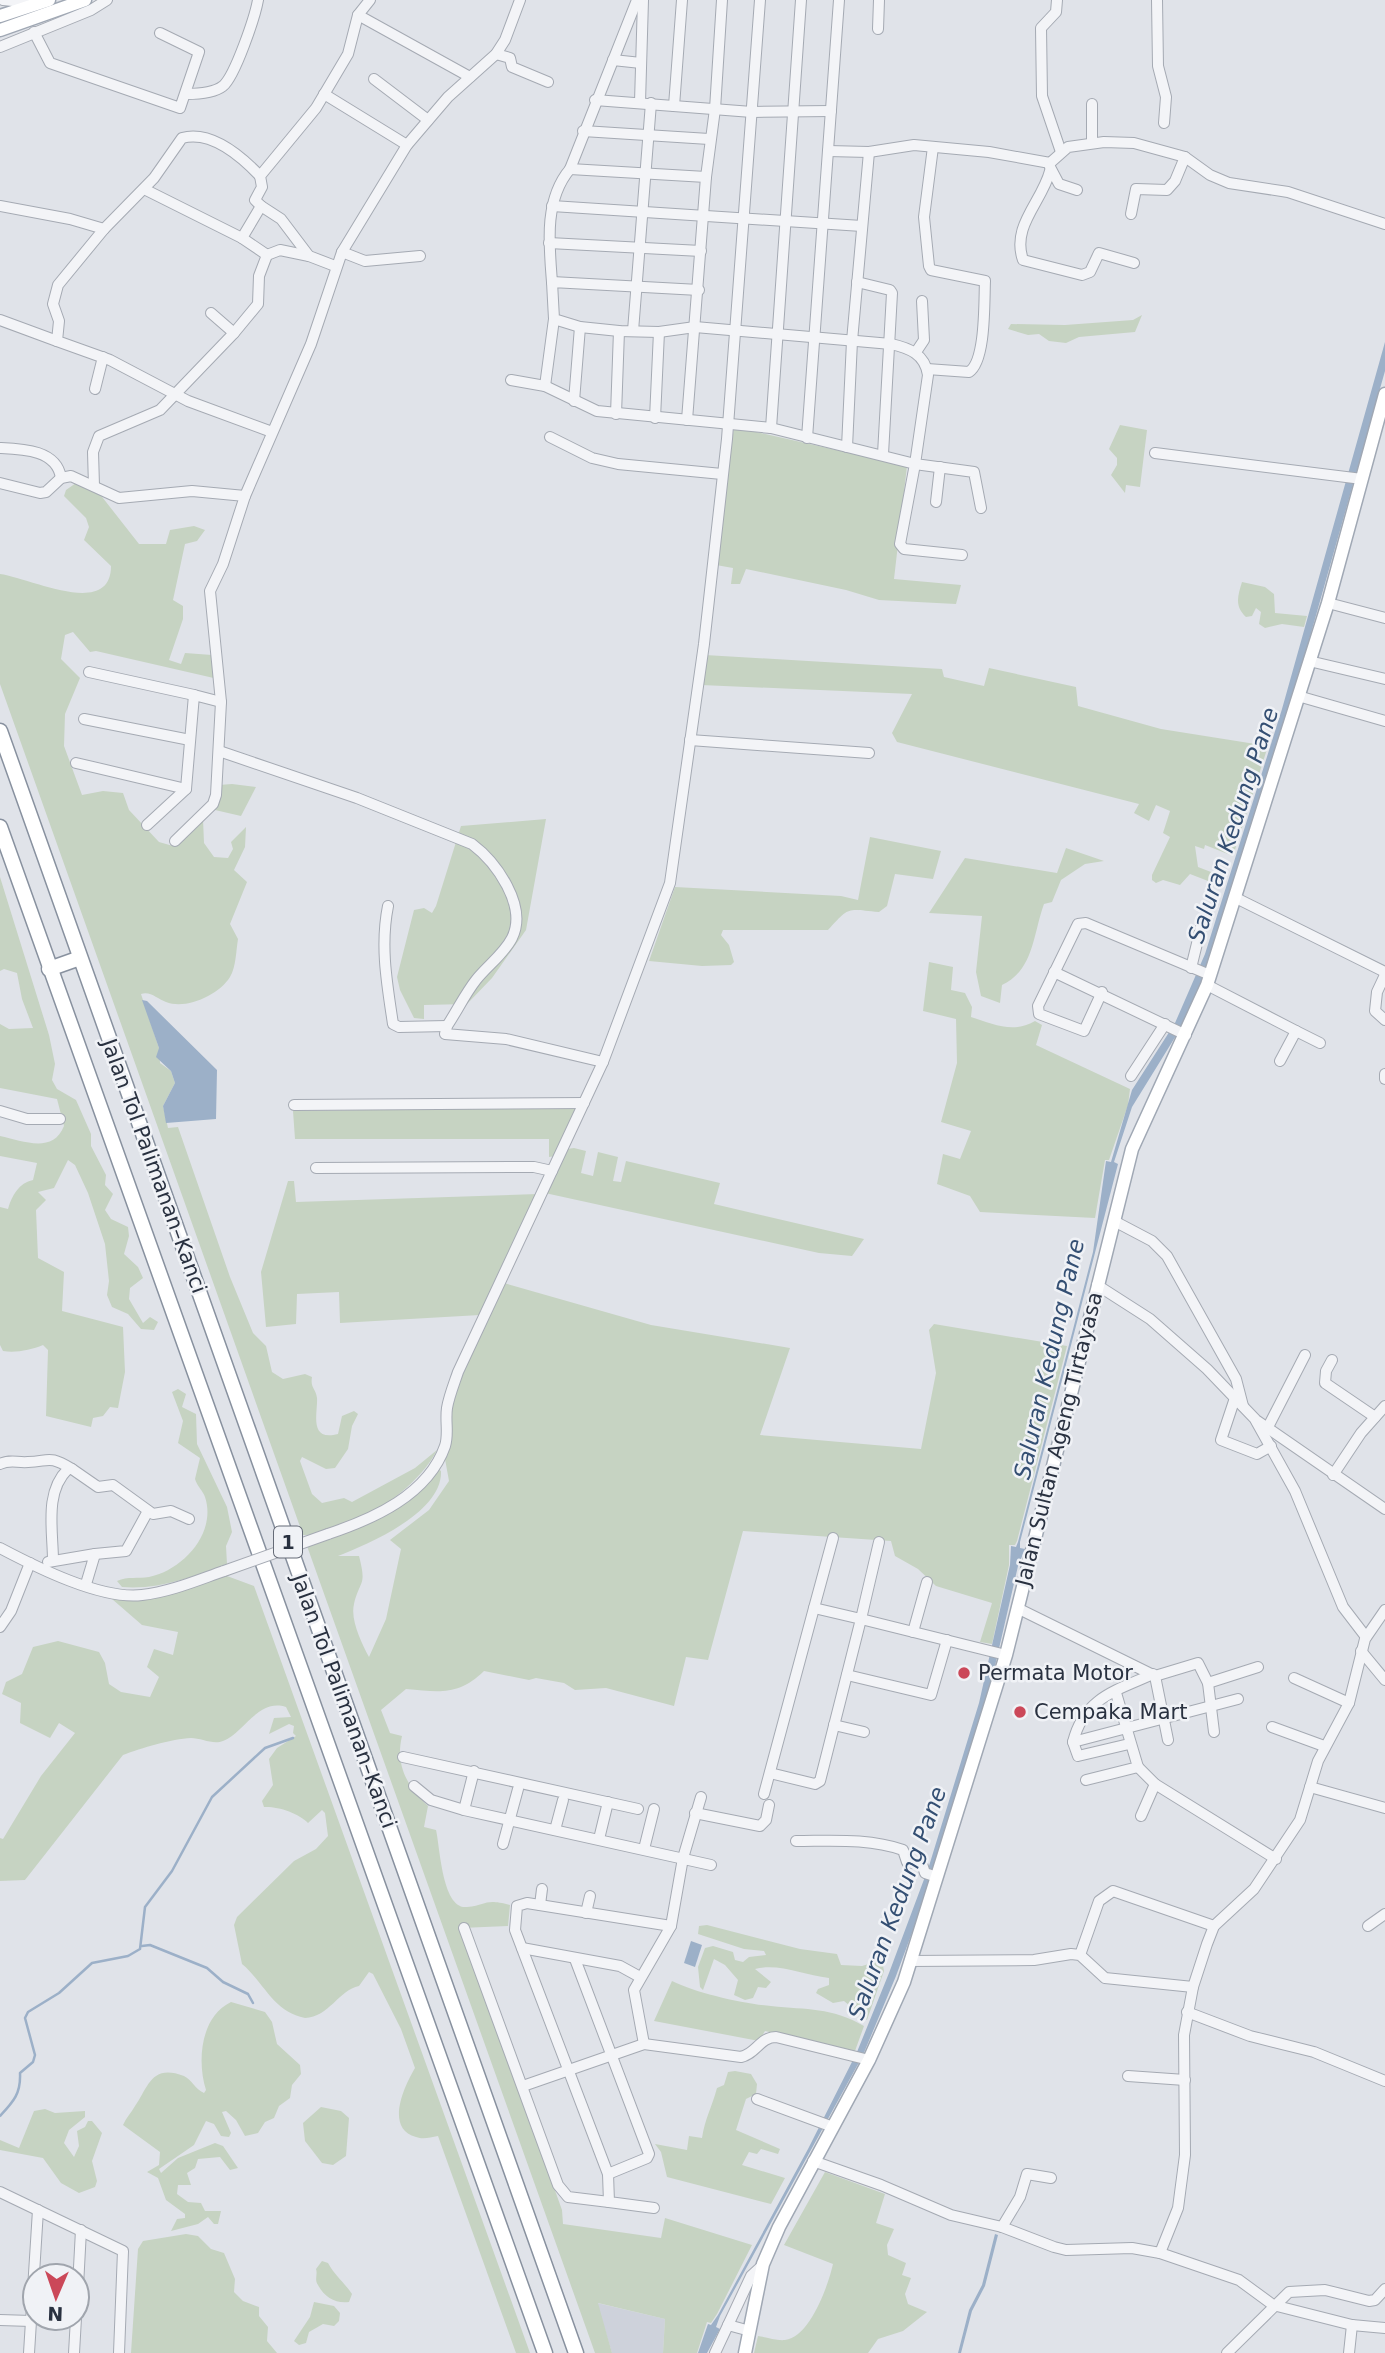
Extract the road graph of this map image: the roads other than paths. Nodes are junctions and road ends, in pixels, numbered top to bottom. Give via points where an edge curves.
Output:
1 (3, 0) edge
2 (85, 0) edge
3 (107, 0) edge
4 (258, 0) edge
5 (370, 0) edge
6 (520, 0) edge
7 (637, 0) edge
8 (643, 0) edge
9 (682, 0) edge
10 (722, 0) edge
11 (760, 0) edge
12 (801, 0) edge
13 (839, 0) edge
14 (879, 0) edge
15 (1057, 0) edge
16 (1157, 0) edge
17 (44, 2) edge
18 (0, 16) edge
19 (358, 16) junction
20 (878, 29) dead end
21 (0, 30) edge
22 (34, 32) junction
23 (160, 33) dead end
24 (0, 47) edge
25 (496, 54) junction
26 (613, 60) junction
27 (641, 63) junction
28 (470, 77) junction
29 (374, 79) dead end
30 (548, 82) dead end
31 (186, 94) junction
32 (324, 94) junction
33 (595, 100) junction
34 (645, 103) junction
35 (1092, 104) dead end
36 (674, 106) junction
37 (715, 109) junction
38 (794, 110) junction
39 (831, 111) junction
40 (752, 112) junction
41 (428, 120) junction
42 (1164, 123) dead end
43 (583, 131) junction
44 (647, 135) junction
45 (709, 139) junction
46 (1092, 143) junction
47 (407, 145) junction
48 (933, 147) junction
49 (828, 151) junction
50 (869, 152) junction
51 (1061, 152) junction
52 (1185, 157) junction
53 (1050, 167) junction
54 (570, 169) junction
55 (645, 172) junction
56 (260, 176) junction
57 (706, 177) junction
58 (144, 189) junction
59 (1077, 190) dead end
60 (0, 206) edge
61 (261, 206) junction
62 (552, 206) junction
63 (642, 209) junction
64 (1131, 214) dead end
65 (702, 216) junction
66 (745, 220) junction
67 (784, 222) junction
68 (822, 224) junction
69 (1385, 225) edge
70 (862, 226) junction
71 (104, 229) junction
72 (242, 238) junction
73 (549, 243) junction
74 (639, 247) junction
75 (701, 251) junction
76 (342, 252) junction
77 (267, 254) junction
78 (309, 256) junction
79 (420, 256) dead end
80 (1133, 262) dead end
81 (335, 266) junction
82 (552, 282) junction
83 (857, 282) junction
84 (636, 285) junction
85 (699, 290) junction
86 (922, 301) dead end
87 (211, 313) dead end
88 (554, 319) junction
89 (0, 320) edge
90 (580, 327) junction
91 (695, 327) junction
92 (619, 331) junction
93 (633, 331) junction
94 (659, 332) junction
95 (735, 332) junction
96 (234, 333) junction
97 (776, 336) junction
98 (813, 339) junction
99 (57, 341) junction
100 (852, 341) junction
101 (891, 344) junction
102 (916, 352) junction
103 (103, 357) junction
104 (927, 369) junction
105 (511, 380) dead end
106 (545, 386) junction
107 (95, 389) dead end
108 (178, 394) junction
109 (1385, 394) edge
110 (574, 401) junction
111 (616, 414) junction
112 (655, 418) junction
113 (687, 420) junction
114 (728, 424) junction
115 (771, 428) junction
116 (272, 432) junction
117 (550, 437) dead end
118 (807, 438) junction
119 (847, 447) junction
120 (0, 448) edge
121 (1155, 453) dead end
122 (883, 454) junction
123 (915, 464) junction
124 (940, 467) junction
125 (722, 474) junction
126 (61, 478) junction
127 (1360, 479) junction
128 (0, 484) edge
129 (94, 486) junction
130 (244, 496) junction
131 (936, 502) dead end
132 (981, 508) dead end
133 (962, 555) dead end
134 (1328, 603) junction
135 (1385, 618) edge
136 (1309, 661) junction
137 (89, 673) dead end
138 (1385, 679) edge
139 (194, 695) junction
140 (1298, 696) junction
141 (221, 702) junction
142 (84, 719) dead end
143 (1385, 721) edge
144 (0, 731) edge
145 (190, 740) junction
146 (690, 740) junction
147 (219, 751) junction
148 (869, 753) dead end
149 (76, 763) dead end
150 (186, 789) junction
151 (147, 825) dead end
152 (0, 827) edge
153 (175, 841) dead end
154 (1236, 898) junction
155 (388, 906) dead end
156 (1203, 919) dead end
157 (80, 958) junction
158 (49, 969) junction
159 (1194, 969) junction
160 (1054, 972) junction
161 (1385, 973) edge
162 (1208, 978) junction
163 (1102, 992) junction
164 (1385, 1020) edge
165 (447, 1026) junction
166 (1167, 1026) junction
167 (1296, 1031) junction
168 (1183, 1034) junction
169 (1320, 1043) dead end
170 (1280, 1060) dead end
171 (603, 1062) junction
172 (1385, 1073) edge
173 (1131, 1076) dead end
174 (1385, 1079) edge
175 (584, 1103) junction
176 (294, 1105) dead end
177 (0, 1111) edge
178 (60, 1119) dead end
179 (316, 1168) dead end
180 (552, 1171) junction
181 (1114, 1221) junction
182 (1097, 1285) junction
183 (1305, 1355) dead end
184 (1332, 1360) dead end
185 (1235, 1398) junction
186 (1385, 1405) edge
187 (1243, 1407) junction
188 (1375, 1417) junction
189 (1256, 1420) junction
190 (1268, 1427) junction
191 (1271, 1446) junction
192 (0, 1464) edge
193 (72, 1469) junction
194 (1333, 1475) junction
195 (1385, 1509) edge
196 (148, 1511) junction
197 (189, 1519) dead end
198 (833, 1538) dead end
199 (879, 1542) dead end
200 (0, 1548) edge
201 (95, 1554) junction
202 (53, 1561) junction
203 (32, 1564) junction
204 (927, 1582) dead end
205 (86, 1584) junction
206 (814, 1608) junction
207 (1017, 1608) junction
208 (1385, 1610) edge
209 (861, 1619) junction
210 (0, 1627) edge
211 (913, 1632) junction
212 (947, 1640) junction
213 (1364, 1644) junction
214 (999, 1653) junction
215 (1258, 1667) dead end
216 (847, 1675) junction
217 (1154, 1675) junction
218 (1294, 1678) dead end
219 (1385, 1680) edge
220 (1208, 1683) junction
221 (1116, 1693) junction
222 (1238, 1699) dead end
223 (1349, 1703) junction
224 (1209, 1706) junction
225 (1164, 1718) junction
226 (834, 1725) junction
227 (1126, 1727) junction
228 (1272, 1727) dead end
229 (864, 1732) dead end
230 (1213, 1732) dead end
231 (1168, 1740) dead end
232 (1073, 1742) junction
233 (1129, 1744) junction
234 (1324, 1746) junction
235 (403, 1757) dead end
236 (1138, 1767) junction
237 (474, 1771) junction
238 (770, 1773) junction
239 (1086, 1780) dead end
240 (1155, 1784) junction
241 (414, 1786) dead end
242 (1310, 1787) junction
243 (518, 1788) dead end
244 (764, 1794) dead end
245 (701, 1797) dead end
246 (563, 1800) dead end
247 (608, 1802) junction
248 (769, 1805) dead end
249 (1385, 1808) edge
250 (638, 1809) dead end
251 (654, 1809) dead end
252 (464, 1810) junction
253 (695, 1813) junction
254 (1141, 1816) dead end
255 (509, 1820) junction
256 (555, 1830) junction
257 (599, 1839) junction
258 (796, 1841) dead end
259 (503, 1844) dead end
260 (644, 1849) junction
261 (683, 1858) junction
262 (1276, 1858) junction
263 (711, 1865) dead end
264 (932, 1875) junction
265 (542, 1889) dead end
266 (590, 1896) dead end
267 (540, 1905) junction
268 (586, 1913) junction
269 (1385, 1914) edge
270 (671, 1926) junction
271 (1214, 1926) junction
272 (1368, 1926) dead end
273 (464, 1927) dead end
274 (522, 1948) junction
275 (1080, 1955) junction
276 (575, 1959) junction
277 (911, 1961) junction
278 (640, 1977) junction
279 (1193, 1987) junction
280 (1187, 2012) junction
281 (644, 2044) junction
282 (612, 2057) junction
283 (866, 2059) junction
284 (569, 2070) junction
285 (1128, 2076) dead end
286 (1185, 2080) junction
287 (1385, 2081) edge
288 (523, 2086) junction
289 (757, 2099) dead end
290 (827, 2124) junction
291 (813, 2161) junction
292 (608, 2174) junction
293 (1051, 2178) dead end
294 (0, 2192) edge
295 (609, 2202) junction
296 (654, 2208) dead end
297 (37, 2210) junction
298 (1002, 2227) junction
299 (81, 2230) junction
300 (1160, 2253) junction
301 (34, 2262) edge
302 (79, 2262) edge
303 (763, 2264) junction
304 (1385, 2289) edge
305 (1273, 2305) junction
306 (0, 2320) edge
307 (21, 2321) edge
308 (728, 2325) junction
309 (1352, 2325) junction
310 (1385, 2328) edge
311 (30, 2332) edge
312 (75, 2332) edge
313 (750, 2332) junction
314 (29, 2353) edge
315 (74, 2353) edge
316 (119, 2353) edge
317 (544, 2353) edge
318 (576, 2353) edge
319 (715, 2353) edge
320 (745, 2353) edge
321 (1227, 2353) edge
322 (1349, 2353) edge

1 - 17 street
2 - 21 main road
3 - 22 street
4 - 31 street via 226,83 211,92
5 - 19 street
6 - 25 street
7 - 26 street
8 - 27 street
9 - 36 street
10 - 37 street
11 - 40 street
12 - 38 street
13 - 39 street
14 - 20 street
15 - 51 street via 1056,12 1041,28 1042,96
16 - 42 street
17 - 18 main road
19 - 28 street
19 - 32 street via 348,54
22 - 24 street
22 - 31 street via 50,63 178,108
23 - 31 street via 199,50
25 - 28 street
25 - 30 street via 510,58 512,67
26 - 27 street
26 - 33 street
27 - 34 street
28 - 41 street
29 - 41 street
32 - 47 street
32 - 56 street via 302,129
33 - 34 street
33 - 43 street
34 - 36 street
34 - 44 street
35 - 46 street
36 - 37 street
37 - 40 street
37 - 45 street
38 - 39 street
38 - 40 street
38 - 67 street
39 - 49 street
40 - 66 street
41 - 47 street
43 - 44 street
43 - 54 street
44 - 45 street
44 - 55 street
45 - 57 street
46 - 51 street
46 - 52 street via 1134,143
47 - 76 street
48 - 50 street
48 - 53 street
48 - 104 street via 924,209 929,266 960,278 985,281 975,367 969,372
49 - 50 street
49 - 68 street
50 - 70 street
51 - 53 street
52 - 64 street via 1167,190 1136,188
52 - 69 street via 1229,183 1287,192
53 - 59 street via 1059,184
53 - 80 street via 1045,188 1023,225 1023,261 1082,275 1090,272 1099,253
54 - 55 street
54 - 62 street via 554,191
55 - 57 street
55 - 63 street
56 - 58 street via 235,153 197,135 181,138
56 - 61 street via 262,187 255,200
57 - 65 street
58 - 71 street
58 - 72 street
60 - 71 street
61 - 72 street
61 - 78 street via 281,219
62 - 63 street
62 - 73 street
63 - 65 street
63 - 74 street
65 - 66 street
65 - 75 street
66 - 67 street
66 - 95 street
67 - 68 street
67 - 97 street
68 - 70 street
68 - 98 street
70 - 83 street
71 - 99 street via 54,295
72 - 77 street
73 - 74 street
73 - 82 street
74 - 75 street
74 - 84 street
75 - 85 street
76 - 79 street via 365,261
76 - 81 street
77 - 78 street via 280,250
77 - 96 street via 259,276 258,304
78 - 81 street
81 - 116 street via 311,344
82 - 84 street
82 - 88 street
83 - 100 street
83 - 101 street via 892,291
84 - 85 street
84 - 93 street
85 - 91 street
86 - 102 street via 924,340
87 - 96 street
88 - 90 street
88 - 106 street
89 - 99 street
90 - 92 street
90 - 110 street
91 - 94 street
91 - 95 street
91 - 113 street
92 - 93 street
92 - 111 street
93 - 94 street
94 - 112 street
95 - 97 street
95 - 114 street
96 - 108 street
97 - 98 street
97 - 115 street
98 - 100 street
98 - 118 street
99 - 103 street
100 - 101 street
100 - 119 street
101 - 102 street
101 - 122 street
102 - 104 street
103 - 107 street
103 - 108 street
104 - 123 street
105 - 106 street
106 - 110 street
108 - 116 street
108 - 129 street via 151,415 99,436 93,452
109 - 127 main road, Jalan Sultan Ageng Tirtayasa
110 - 111 street
111 - 112 street
112 - 113 street
113 - 114 street
114 - 115 street
114 - 125 street
115 - 118 street
116 - 130 street
117 - 125 street via 592,458 618,464
118 - 119 street
119 - 122 street
120 - 126 street via 54,460
121 - 127 street
122 - 123 street
123 - 124 street
123 - 133 street via 900,544 904,549
124 - 131 street
124 - 132 street via 974,472
125 - 146 street
126 - 128 street via 40,493
126 - 129 street via 74,476
127 - 134 main road, Jalan Sultan Ageng Tirtayasa
129 - 130 street via 119,498 192,491
130 - 141 street via 210,591
134 - 135 street
134 - 136 main road, Jalan Sultan Ageng Tirtayasa
136 - 138 street
136 - 140 main road, Jalan Sultan Ageng Tirtayasa
137 - 139 street
139 - 141 street
139 - 145 street
140 - 143 street
140 - 154 main road, Jalan Sultan Ageng Tirtayasa
141 - 147 street
142 - 145 street
144 - 157 highway, Jalan Tol Palimanan–Kanci / 1
145 - 150 street
146 - 148 street
146 - 171 street via 670,883
147 - 153 street via 215,801
147 - 165 street via 472,844 496,866 509,890 514,932
149 - 150 street
150 - 151 street
152 - 158 highway, Jalan Tol Palimanan–Kanci / 1
154 - 161 street
154 - 162 main road, Jalan Sultan Ageng Tirtayasa
155 - 165 street via 384,958 393,1024
156 - 159 street
157 - 158 highway
157 - 318 highway, Jalan Tol Palimanan–Kanci / 1
158 - 317 highway, Jalan Tol Palimanan–Kanci / 1 via 231,1467
159 - 160 street via 1082,923 1075,926
159 - 162 street
160 - 163 street
160 - 163 street via 1038,1006 1042,1017 1084,1031
161 - 164 street via 1375,1011
162 - 167 street
162 - 168 main road, Jalan Sultan Ageng Tirtayasa
163 - 166 street
165 - 171 street via 447,1035 506,1039
166 - 168 street
166 - 173 street
167 - 169 street
167 - 170 street
168 - 181 main road, Jalan Sultan Ageng Tirtayasa via 1132,1149
171 - 175 street
172 - 174 street
175 - 176 street
175 - 180 street
177 - 178 street via 27,1119
179 - 180 street via 534,1167
180 - 205 street, bridge via 458,1372 447,1409 444,1446 414,1489 389,1509 328,1534 141,1596
181 - 182 main road, Jalan Sultan Ageng Tirtayasa
181 - 187 street via 1152,1241 1167,1256 1236,1379
182 - 185 street via 1150,1319
182 - 207 main road, Jalan Sultan Ageng Tirtayasa
183 - 190 street
184 - 188 street via 1325,1382
185 - 187 street
185 - 191 street via 1220,1440 1257,1454
186 - 188 street
187 - 189 street
188 - 194 street
189 - 190 street
189 - 191 street
190 - 194 street
191 - 213 street
192 - 193 street via 48,1458
193 - 196 street via 98,1487 113,1485
193 - 202 street via 55,1485 50,1528
194 - 195 street
196 - 197 street via 172,1511
196 - 201 street via 126,1550
198 - 206 street
199 - 209 street
200 - 203 street
201 - 202 street
201 - 205 street
202 - 203 street
203 - 205 street
203 - 210 street
204 - 211 street
206 - 209 street
206 - 238 street
207 - 214 main road, Jalan Sultan Ageng Tirtayasa
207 - 217 street
208 - 213 street
209 - 211 street
209 - 216 street
211 - 212 street
212 - 214 street
212 - 216 street via 931,1695
213 - 219 street
213 - 223 street
214 - 264 main road, Jalan Sultan Ageng Tirtayasa
215 - 220 street
216 - 226 street
217 - 220 street via 1198,1663
217 - 221 street
217 - 225 street
218 - 223 street
220 - 224 street
221 - 227 street
221 - 232 street via 1086,1710
222 - 224 street
223 - 234 street
224 - 225 street
224 - 230 street
225 - 227 street
225 - 231 street
226 - 229 street
226 - 238 street via 820,1781 815,1784
227 - 232 street
227 - 233 street
228 - 234 street
232 - 233 street via 1078,1756
233 - 236 street
234 - 242 street
235 - 237 street
236 - 239 street
236 - 240 street
237 - 247 street
237 - 252 street
238 - 244 street
240 - 254 street
240 - 262 street
241 - 252 street via 431,1800
242 - 249 street
242 - 262 street via 1300,1820
243 - 255 street
245 - 253 street
246 - 256 street
247 - 250 street
247 - 257 street
248 - 253 street via 766,1821 760,1826
251 - 260 street
252 - 255 street
253 - 261 street
255 - 256 street
255 - 259 street
256 - 257 street
257 - 260 street
258 - 264 street via 863,1841 890,1846 903,1850 907,1862 922,1864
260 - 261 street
261 - 263 street
261 - 270 street
262 - 271 street via 1254,1889
264 - 277 main road, Jalan Sultan Ageng Tirtayasa
265 - 267 street
266 - 268 street
267 - 268 street
267 - 274 street via 517,1906 515,1930
268 - 270 street
269 - 272 street
270 - 278 street
271 - 275 street via 1113,1891 1099,1901
271 - 279 street
273 - 288 street
274 - 276 street
274 - 284 street
275 - 277 street via 1034,1961
275 - 279 street via 1105,1978
276 - 278 street via 620,1966
276 - 282 street
277 - 283 main road, Jalan Sultan Ageng Tirtayasa via 897,2002
278 - 281 street via 634,1996
279 - 280 street
280 - 286 street
280 - 287 street via 1250,2036 1314,2052
281 - 282 street
281 - 283 street via 741,2057 750,2055 766,2038 776,2037
282 - 284 street
282 - 292 street via 649,2154
283 - 290 main road, Jalan Sultan Ageng Tirtayasa
284 - 288 street
284 - 292 street
285 - 286 street
286 - 300 street via 1185,2155 1178,2208
288 - 295 street via 564,2194
289 - 290 street
290 - 291 main road, Jalan Sultan Ageng Tirtayasa
291 - 298 street via 951,2215
291 - 303 main road, Jalan Sultan Ageng Tirtayasa
292 - 295 street
293 - 298 street via 1027,2174
294 - 297 street
295 - 296 street
297 - 299 street
297 - 301 street
298 - 300 street via 1066,2250 1110,2247
299 - 302 street
299 - 316 street via 123,2252
300 - 305 street via 1239,2280
303 - 308 street via 751,2276
303 - 313 main road, Jalan Sultan Ageng Tirtayasa
304 - 305 street via 1369,2301 1325,2290 1296,2289
305 - 309 street
305 - 321 street
306 - 307 street
308 - 313 street
308 - 319 street
309 - 310 street
309 - 322 street
311 - 314 street
312 - 315 street
313 - 320 main road, Jalan Sultan Ageng Tirtayasa

